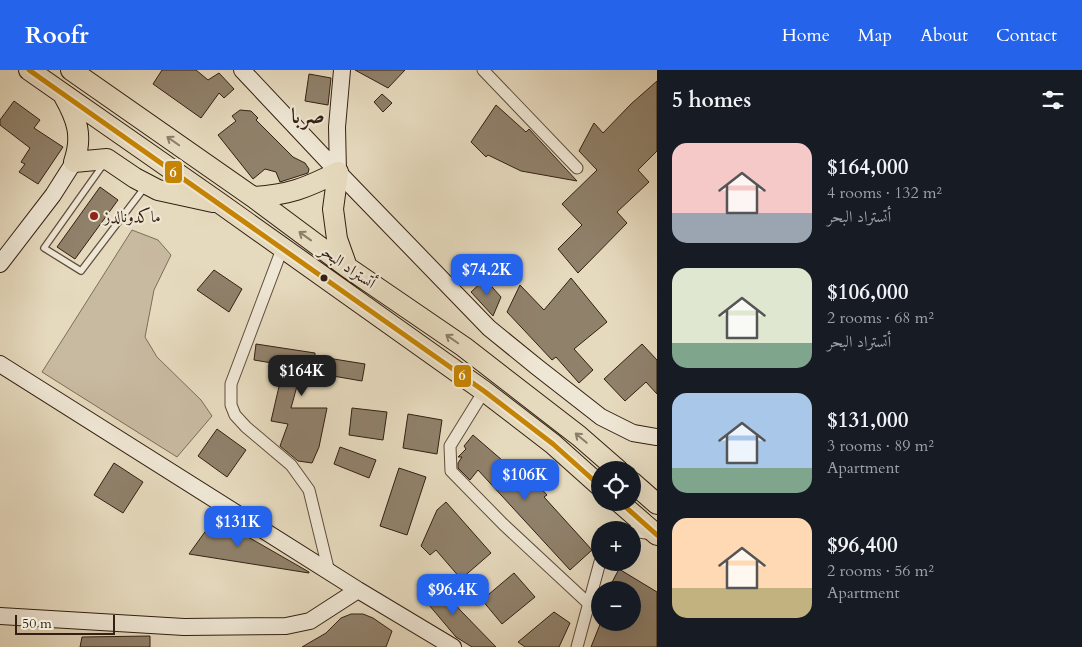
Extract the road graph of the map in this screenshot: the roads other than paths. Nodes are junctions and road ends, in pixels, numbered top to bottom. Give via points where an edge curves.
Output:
1 (29, 70) edge
2 (71, 70) edge
3 (242, 70) edge
4 (342, 70) edge
5 (483, 70) edge
6 (63, 94) junction
7 (107, 159) junction
8 (74, 162) junction
9 (577, 168) dead end
10 (338, 172) junction
11 (147, 185) junction
12 (252, 197) junction
13 (221, 204) junction
14 (282, 249) junction
15 (0, 264) edge
16 (347, 267) junction
17 (0, 364) edge
18 (484, 392) junction
19 (657, 437) edge
20 (608, 461) edge
21 (591, 478) edge
22 (641, 490) edge
23 (657, 504) edge
24 (629, 511) edge
25 (641, 532) edge
26 (657, 535) edge
27 (598, 571) edge
28 (329, 572) junction
29 (358, 590) junction
30 (589, 604) junction
31 (0, 616) edge
32 (453, 647) edge
33 (577, 647) edge

1 - 6 highway, أتستراد البحر
12 -> 2 highway, أتستراد البحر
3 - 10 street
4 - 10 street via 337,127
5 - 9 street
6 - 8 highway via 79,132 79,149
6 - 13 highway, أتستراد البحر
7 - 8 highway
7 - 11 highway
7 - 11 lane via 44,248 81,271
8 - 15 street
10 - 12 highway via 296,191
10 - 16 highway via 333,209 337,239
10 - 19 street via 490,328 601,417 633,433
11 - 13 highway
16 -> 12 highway, أتستراد البحر
13 - 14 highway, أتستراد البحر
14 - 18 highway, أتستراد البحر
14 - 28 street via 231,384 231,405 246,427 281,455 305,483 314,506
20 -> 16 highway, أتستراد البحر via 464,347
17 - 28 street
18 - 21 highway, أتستراد البحر via 553,444
18 - 30 street via 450,446 451,471
22 - 23 highway
24 - 26 highway
25 - 26 street
27 - 30 street
28 - 29 street
29 - 31 street via 310,621 286,626 184,627
29 - 32 street
30 - 33 street

